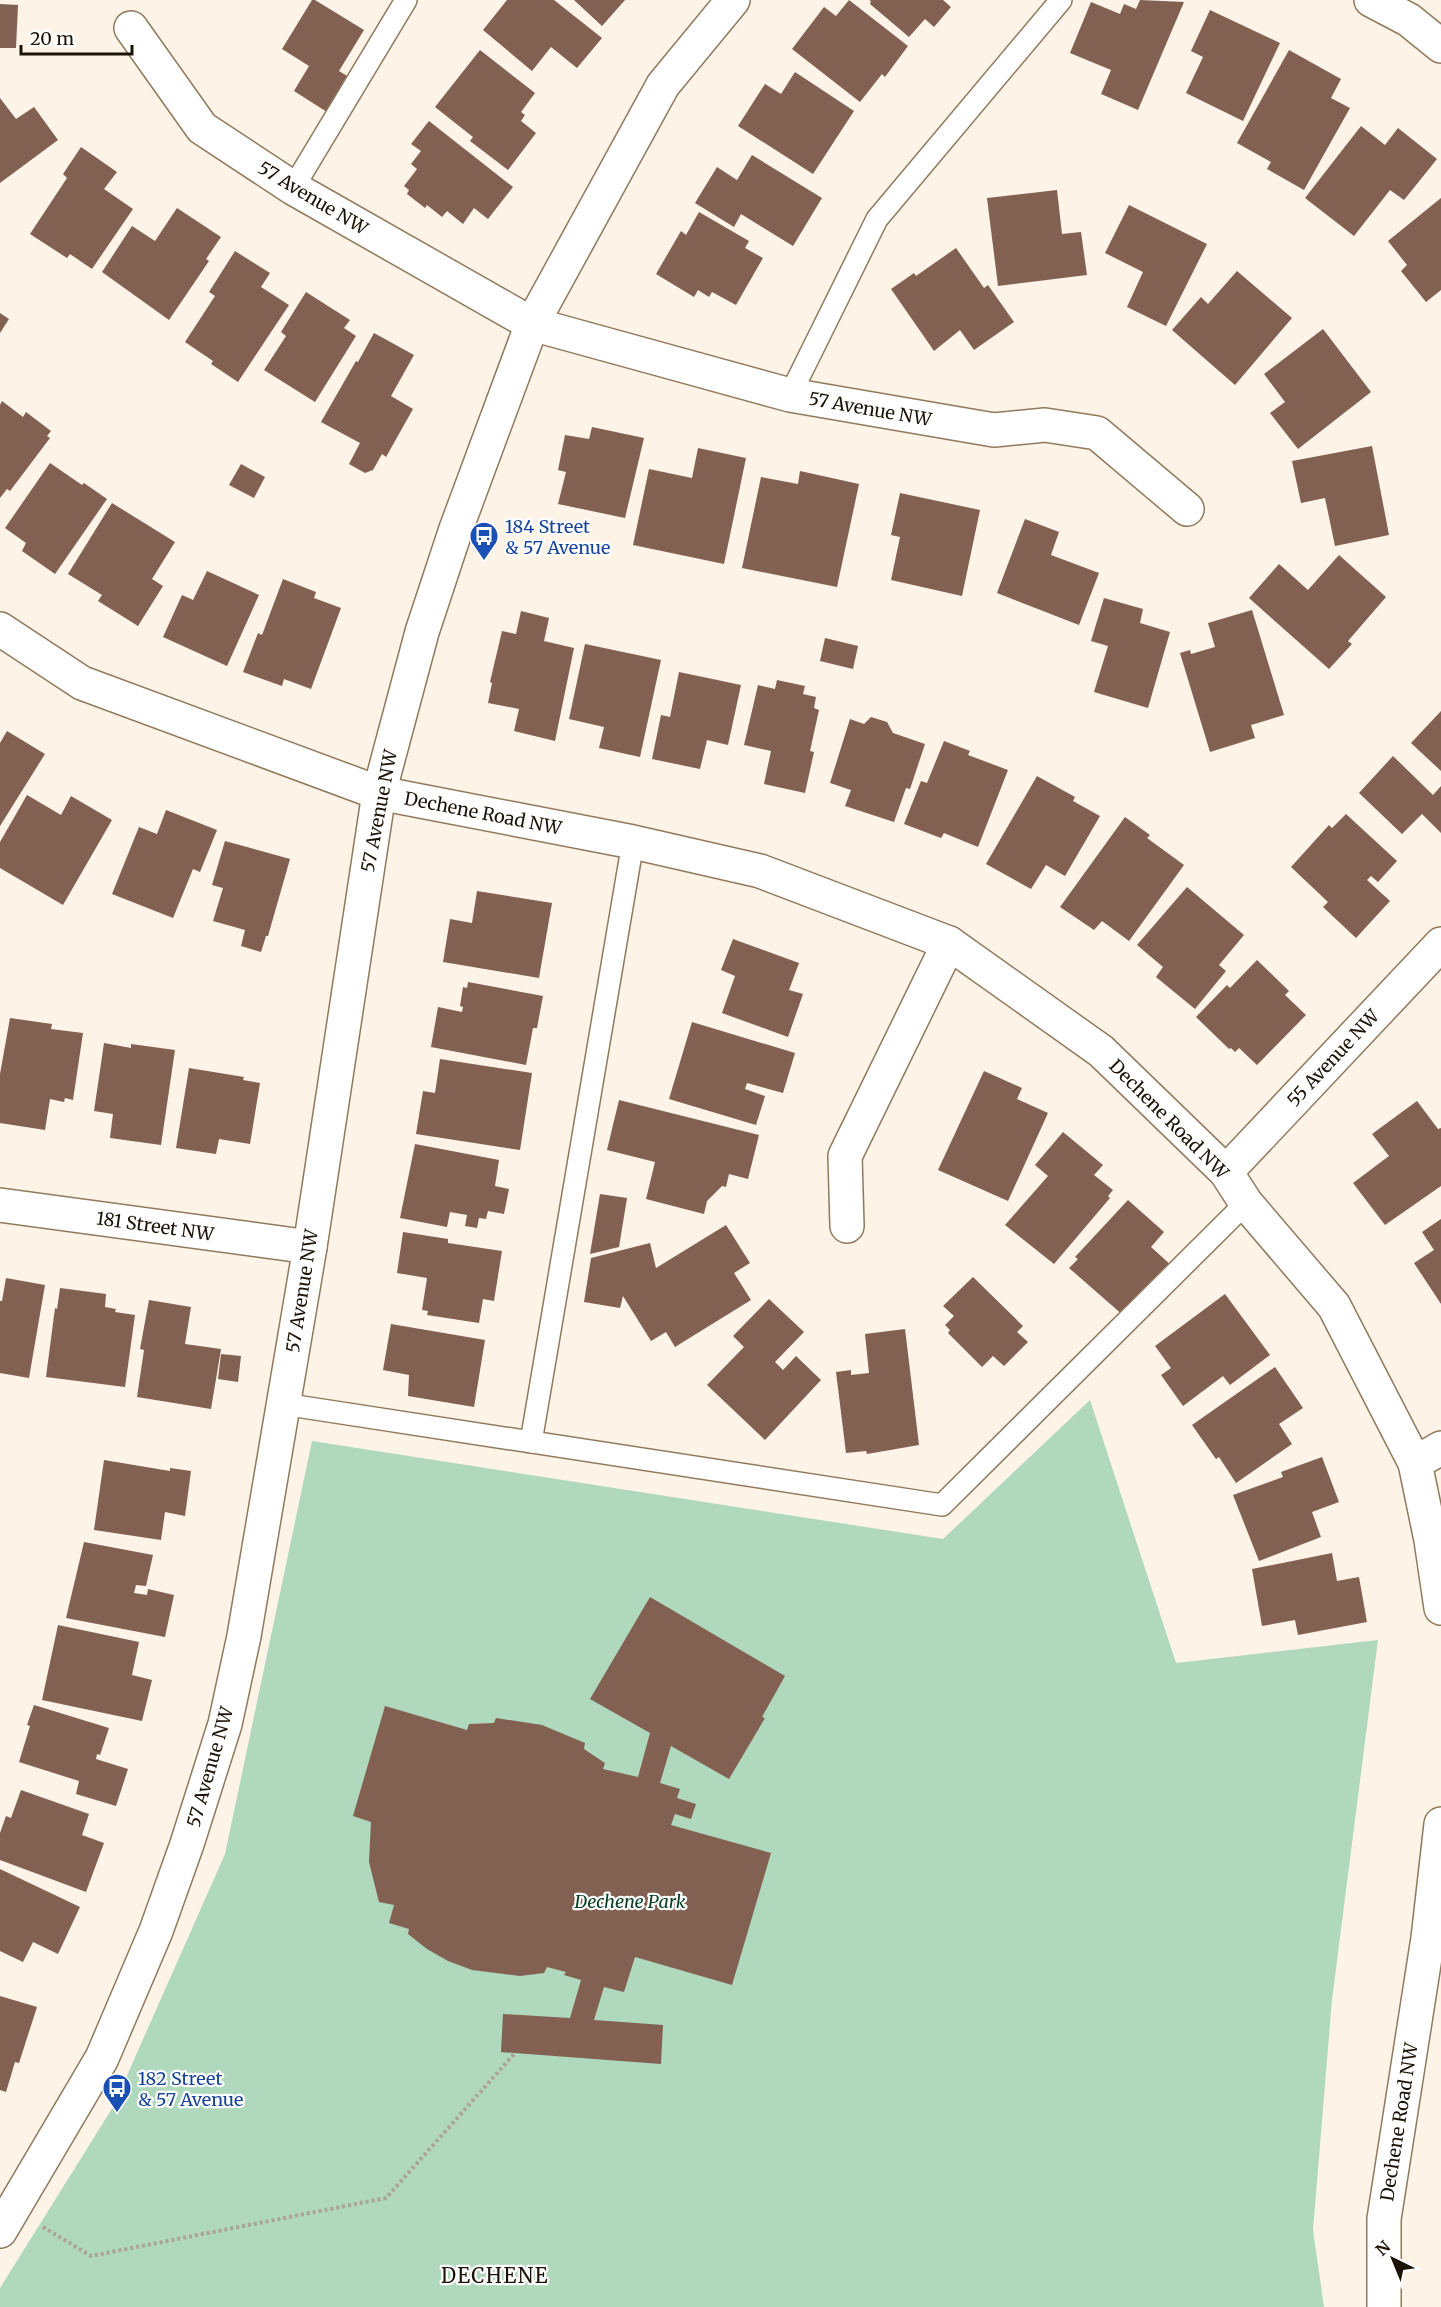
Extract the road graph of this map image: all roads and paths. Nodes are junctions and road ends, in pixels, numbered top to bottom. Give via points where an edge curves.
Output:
1 (406, 0) edge
2 (733, 0) edge
3 (1061, 0) edge
4 (1371, 0) edge
5 (131, 28) dead end
6 (1439, 40) edge
7 (293, 188) junction
8 (532, 324) junction
9 (790, 395) junction
10 (1187, 509) dead end
11 (0, 629) edge
12 (379, 793) junction
13 (633, 842) junction
14 (949, 943) junction
15 (1441, 944) edge
16 (1226, 1172) junction
17 (1246, 1203) junction
18 (0, 1205) edge
19 (847, 1226) dead end
20 (310, 1247) junction
21 (284, 1404) junction
22 (531, 1442) junction
23 (1428, 1456) edge
24 (1441, 1608) edge
25 (1441, 1824) edge
26 (1434, 1938) edge
27 (514, 2053) dead end
28 (7, 2220) edge
29 (1384, 2307) edge

1 - 7 lane
2 - 8 street, 57 Avenue NW via 663,84
3 - 9 lane via 877,219
4 - 6 street
5 - 7 street, 57 Avenue NW via 202,128
7 - 8 street, 57 Avenue NW
8 - 9 street, 57 Avenue NW
8 - 12 street, 57 Avenue NW via 449,549 422,632
9 - 10 street, 57 Avenue NW via 994,430 1045,425 1098,433
11 - 12 street, Dechene Road NW via 82,683
12 - 13 street, Dechene Road NW
12 - 20 street, 57 Avenue NW
13 - 14 street, Dechene Road NW via 760,871
13 - 22 lane
14 - 16 street, Dechene Road NW via 1101,1051
14 - 19 street via 844,1156
15 - 16 street, 55 Avenue NW
16 - 17 street, Dechene Road NW
17 - 22 lane via 942,1505
17 - 23 street, Dechene Road NW via 1334,1306
18 - 20 street, 181 Street NW
20 - 21 street, 57 Avenue NW
21 - 22 lane
21 - 28 street, 57 Avenue NW via 225,1724 187,1844 156,1931 102,2058
23 - 24 street, Dechene Road NW via 1431,1540
25 - 26 street, Dechene Road NW
26 - 29 street, Dechene Road NW via 1384,2219
27 - 28 path via 386,2198 91,2256

